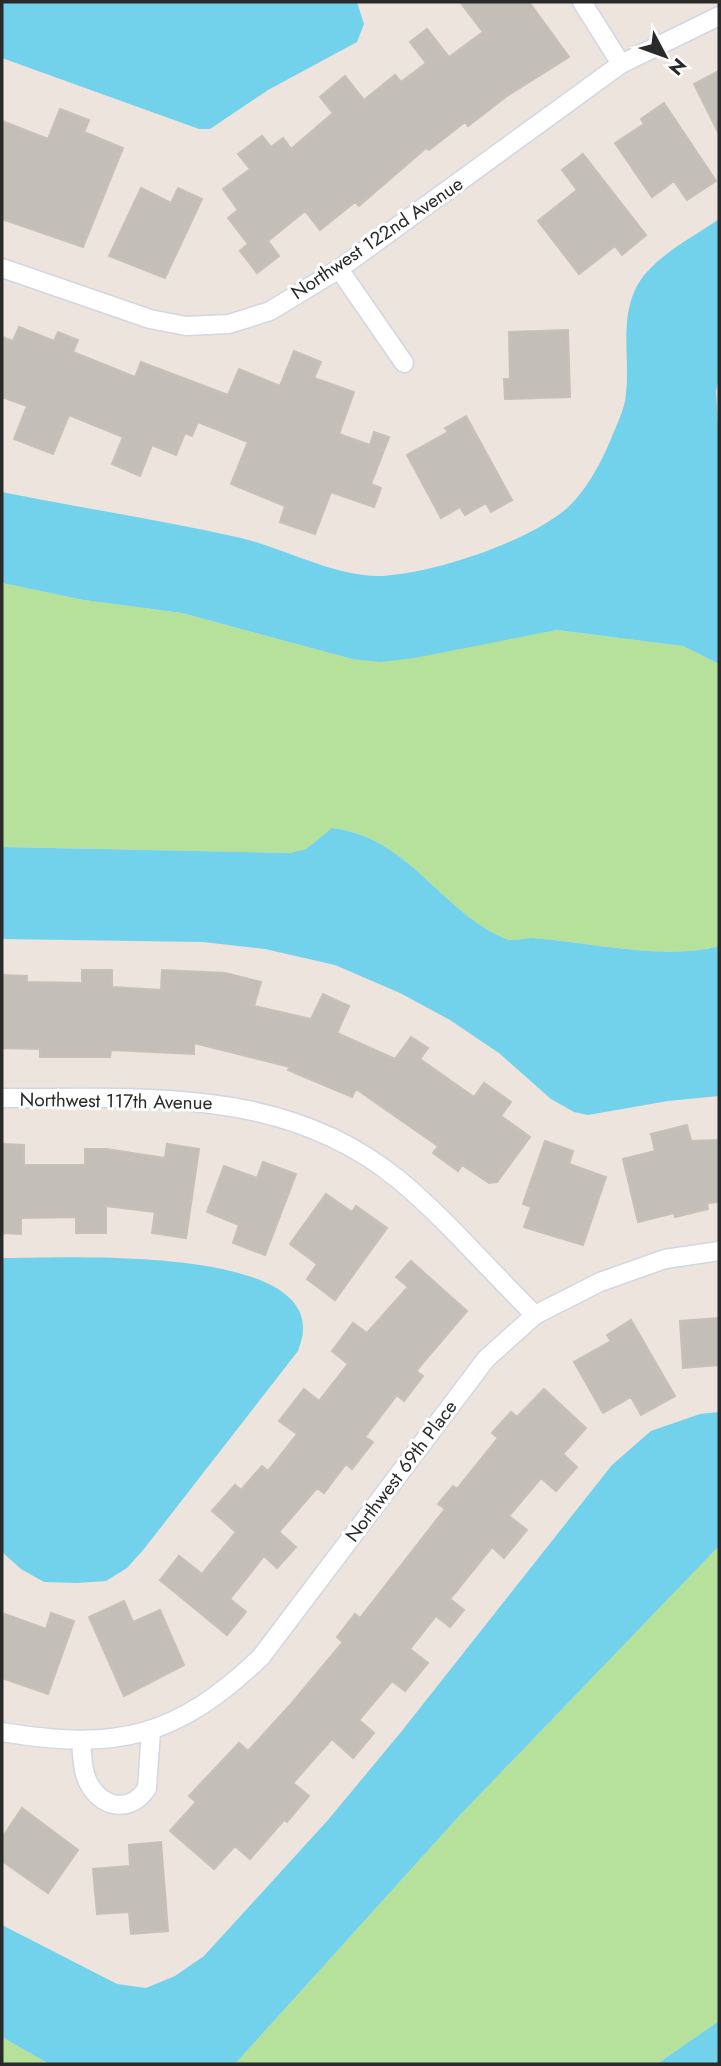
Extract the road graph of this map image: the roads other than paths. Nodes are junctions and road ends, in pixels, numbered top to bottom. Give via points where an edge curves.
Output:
1 (582, 2) edge
2 (719, 16) edge
3 (621, 64) junction
4 (2, 268) edge
5 (339, 269) junction
6 (404, 363) dead end
7 (2, 1098) edge
8 (719, 1251) edge
9 (535, 1315) junction
10 (151, 1731) junction
11 (2, 1732) edge
12 (81, 1740) junction

1 - 3 street
2 - 3 street, Northwest 122nd Avenue
3 - 5 street, Northwest 122nd Avenue
4 - 5 street, Northwest 122nd Avenue via 149,320 187,326 229,324 270,311
5 - 6 street
7 - 9 street, Northwest 117th Avenue via 224,1103 288,1118 346,1144 398,1180
8 - 9 street, Northwest 69th Place via 665,1259 600,1282
9 - 10 street, Northwest 69th Place via 486,1359 261,1657 226,1690
10 - 12 street, Northwest 69th Place
10 - 12 street via 147,1788 131,1805 117,1807 93,1791 85,1776
11 - 12 street, Northwest 69th Place

